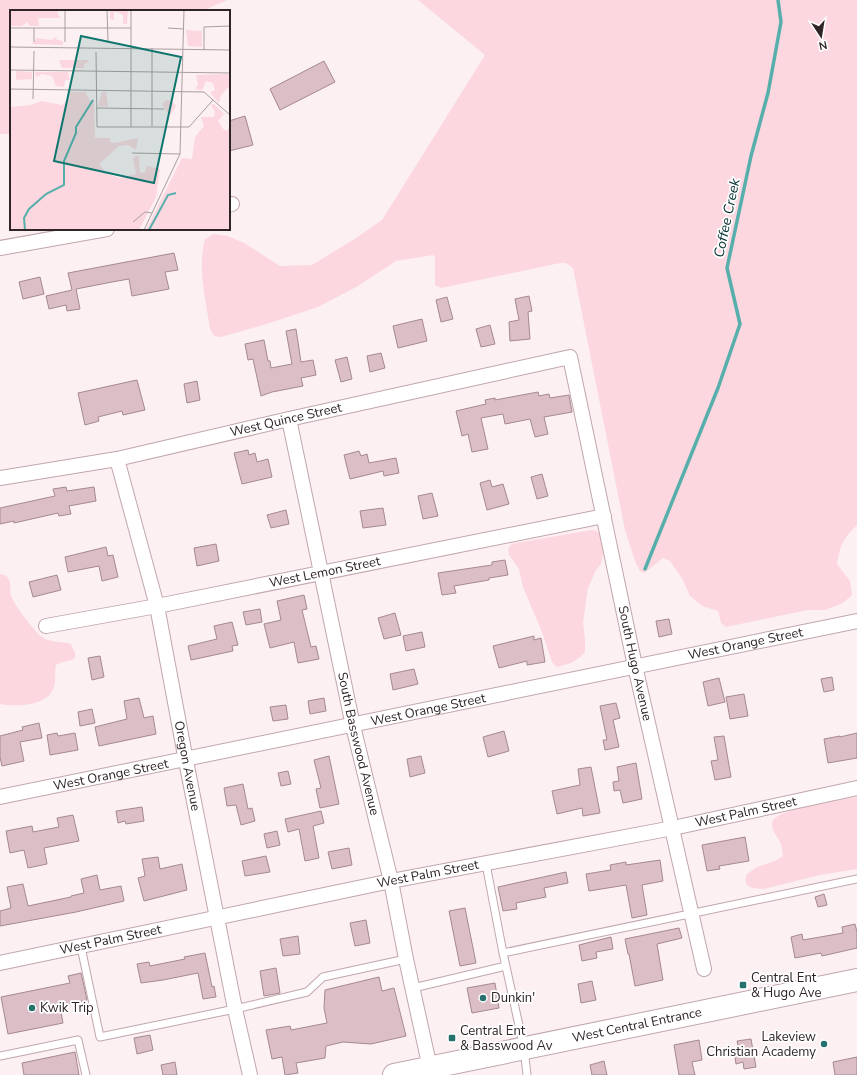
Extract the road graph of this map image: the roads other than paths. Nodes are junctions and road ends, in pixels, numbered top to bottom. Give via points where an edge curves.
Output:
1 (100, 230) edge
2 (0, 248) edge
3 (570, 357) joint
4 (289, 418) junction
5 (117, 459) junction
6 (0, 478) edge
7 (604, 516) junction
8 (320, 573) junction
9 (158, 606) junction
10 (857, 621) edge
11 (46, 626) dead end
12 (635, 666) junction
13 (354, 726) junction
14 (186, 761) junction
15 (857, 788) edge
16 (0, 797) edge
17 (673, 828) junction
18 (486, 864) junction
19 (857, 879) edge
20 (392, 881) junction
21 (692, 914) junction
22 (217, 917) junction
23 (81, 947) junction
24 (503, 953) junction
25 (406, 959) junction
26 (0, 963) edge
27 (506, 966) junction
28 (704, 969) dead end
29 (857, 980) edge
30 (413, 988) junction
31 (236, 1009) junction
32 (524, 1048) junction
33 (0, 1056) edge
34 (430, 1068) junction
35 (86, 1075) edge
36 (250, 1075) edge
37 (394, 1075) edge
38 (527, 1075) edge

1 - 2 street
3 - 4 street, West Quince Street
3 - 7 street, South Hugo Avenue
4 - 5 street, West Quince Street
4 - 8 street, South Basswood Avenue
5 - 6 street, West Quince Street
5 - 9 street, Oregon Avenue
7 - 8 street, West Lemon Street
7 - 12 street, South Hugo Avenue
8 - 9 street, West Lemon Street
8 - 13 street, South Basswood Avenue
9 - 11 street, West Lemon Street
9 - 14 street, Oregon Avenue
10 - 12 street, West Orange Street
12 - 13 street, West Orange Street
12 - 17 street, South Hugo Avenue
13 - 14 street, West Orange Street
13 - 20 street, South Basswood Avenue
14 - 16 street, West Orange Street
14 - 22 street, Oregon Avenue
15 - 17 street, West Palm Street
17 - 18 street, West Palm Street
17 - 21 street, South Hugo Avenue
18 - 20 street, West Palm Street
18 - 24 lane
19 - 21 lane
20 - 22 street, West Palm Street
20 - 25 street, South Basswood Avenue
21 - 24 lane
21 - 28 street, South Hugo Avenue
22 - 23 street, West Palm Street
22 - 31 street, Oregon Avenue
23 - 26 street, West Palm Street
23 - 31 lane via 100,1037
24 - 27 lane
25 - 30 street, South Basswood Avenue
25 - 31 lane via 323,977 307,992
27 - 30 lane
27 - 32 lane
29 - 32 highway, West Central Entrance
30 - 34 street, South Basswood Avenue
31 - 36 street, Oregon Avenue
32 - 34 highway, West Central Entrance
32 - 38 lane
33 - 35 lane via 78,1040
34 - 37 highway, West Central Entrance

